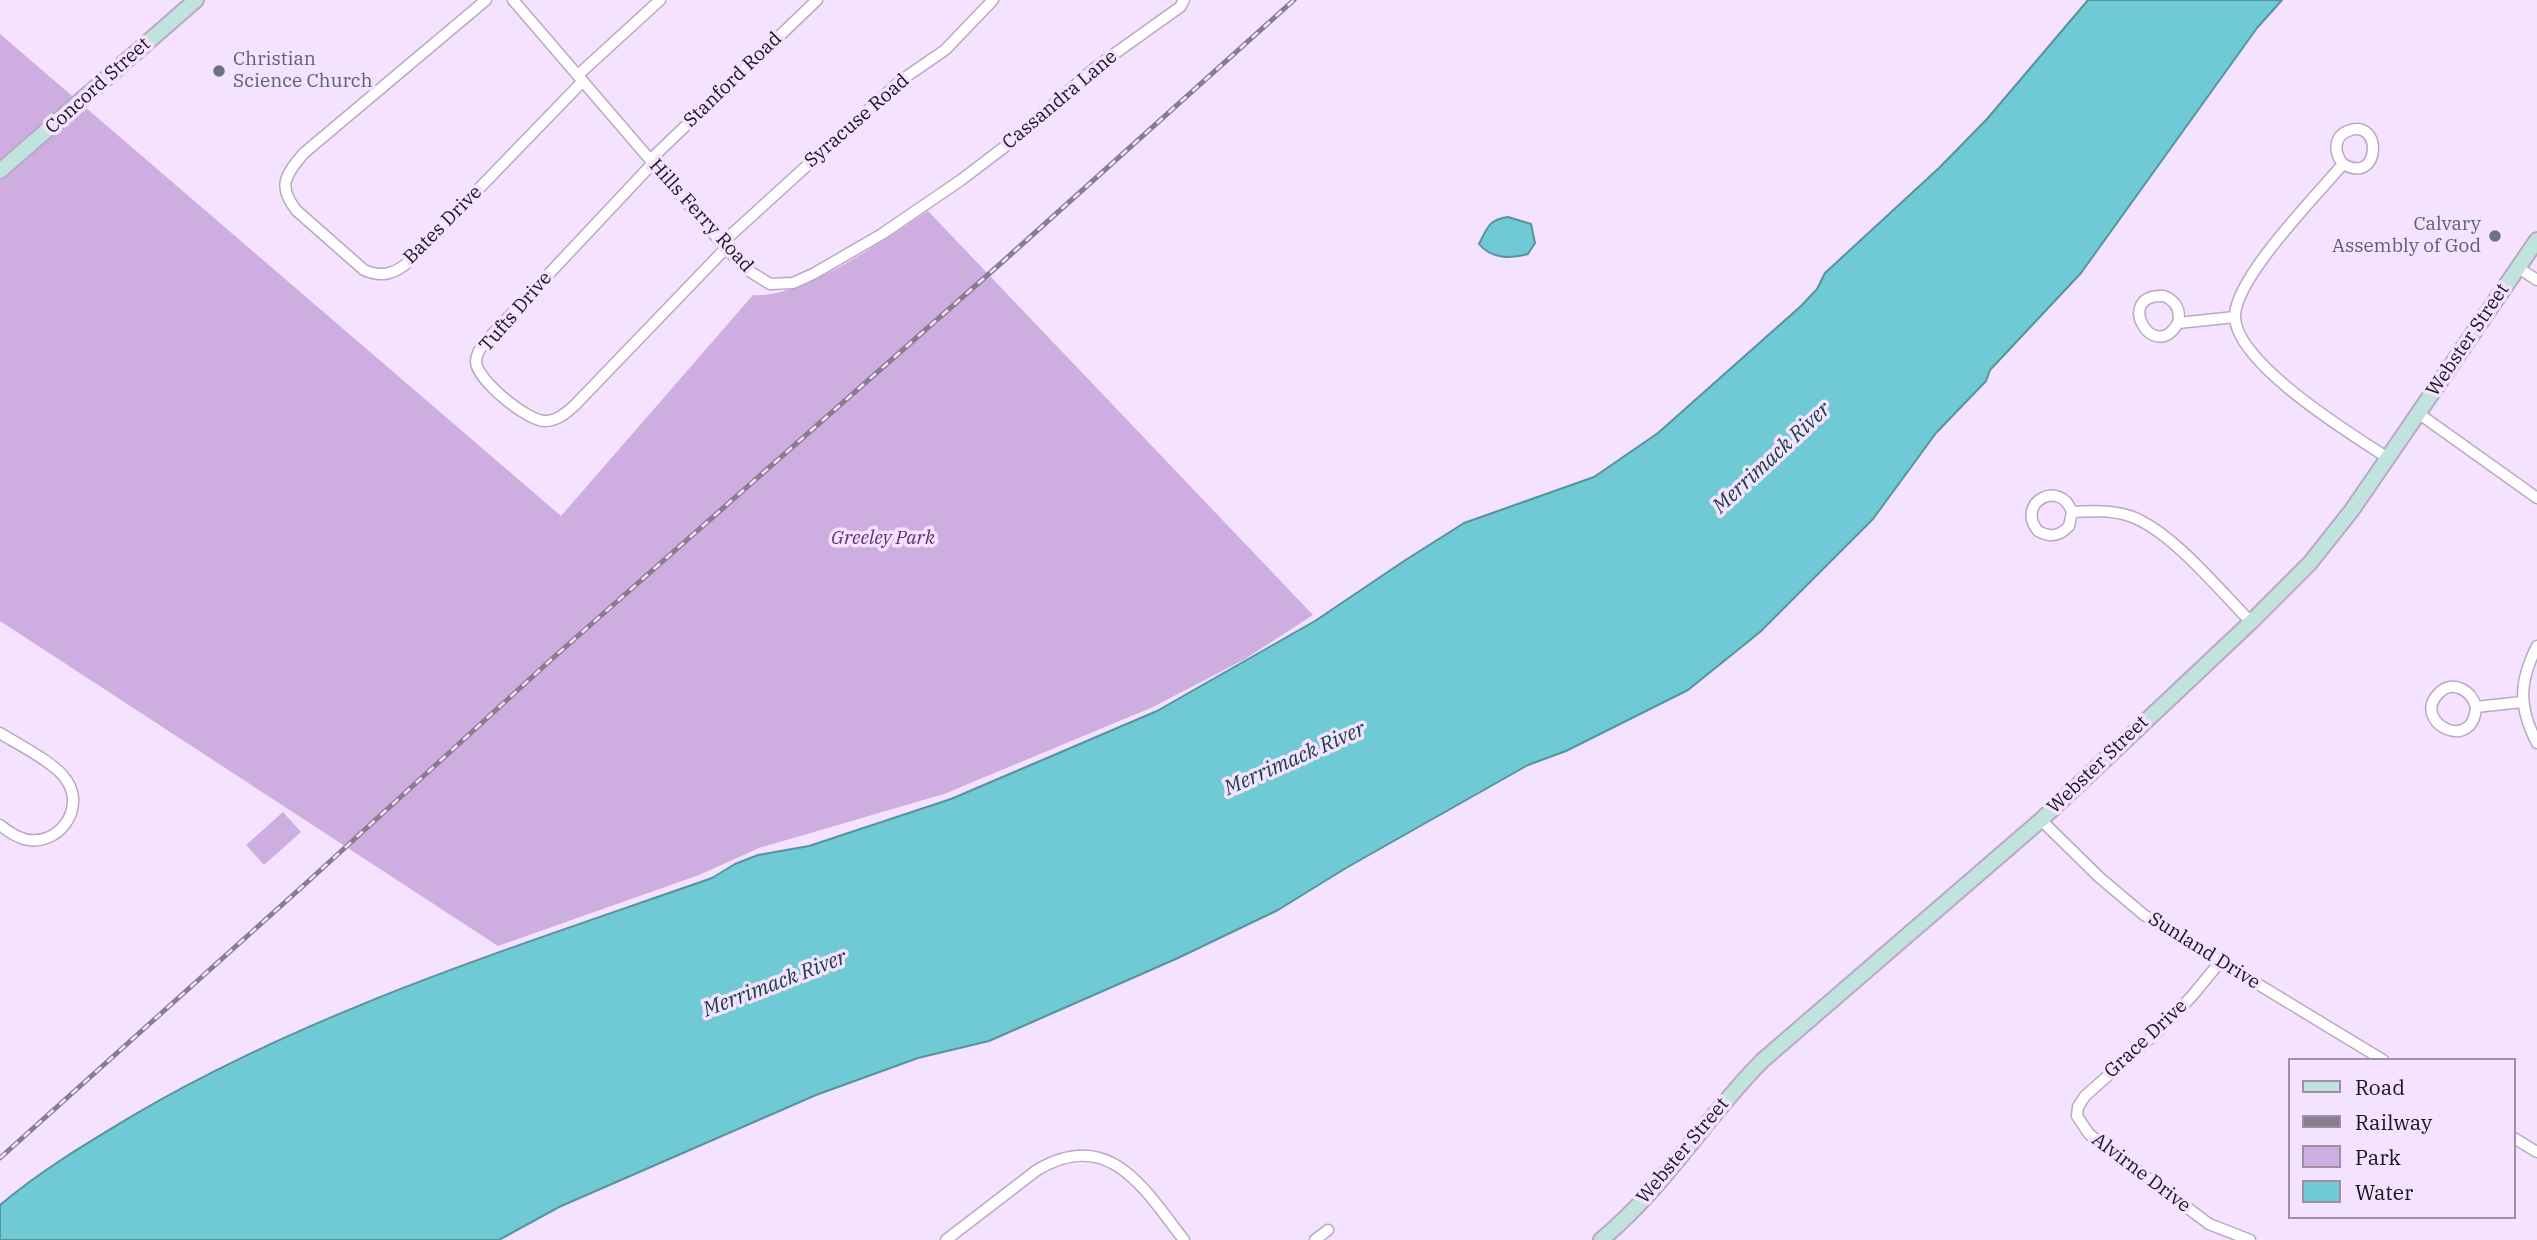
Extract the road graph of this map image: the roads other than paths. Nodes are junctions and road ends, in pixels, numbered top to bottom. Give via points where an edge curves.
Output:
1 (195, 0) edge
2 (486, 0) edge
3 (513, 0) edge
4 (660, 0) edge
5 (817, 0) edge
6 (993, 0) edge
7 (1184, 0) edge
8 (581, 78) junction
9 (652, 162) junction
10 (2343, 164) dead end
11 (0, 172) edge
12 (934, 199) joint
13 (2537, 240) edge
14 (724, 245) junction
15 (2517, 267) junction
16 (2537, 280) edge
17 (2235, 317) junction
18 (2178, 323) junction
19 (2418, 413) junction
20 (2388, 458) junction
21 (2537, 498) edge
22 (2072, 512) junction
23 (2251, 622) junction
24 (2537, 646) edge
25 (2522, 702) junction
26 (2476, 707) junction
27 (0, 733) edge
28 (2537, 743) edge
29 (2041, 820) junction
30 (0, 825) edge
31 (2220, 962) junction
32 (2381, 1058) edge
33 (2077, 1116) joint
34 (2516, 1139) edge
35 (2537, 1152) edge
36 (1328, 1230) dead end
37 (946, 1240) edge
38 (1184, 1240) edge
39 (1315, 1240) edge
40 (1601, 1240) edge
41 (2250, 1240) edge

1 - 11 main road, Concord Street
2 - 8 street, Bates Drive via 304,153 290,170 284,191 289,202 364,270 386,275 406,264
3 - 8 street, Hills Ferry Road
4 - 8 street, Bates Drive
5 - 9 street, Stanford Road
6 - 14 street, Syracuse Road via 945,50 900,81
7 - 12 street, Cassandra Lane via 1180,8 1096,67 1007,145
8 - 9 street, Hills Ferry Road
9 - 14 street, Hills Ferry Road
9 - 14 street, Tufts Drive via 485,342 476,364 481,375 522,413 544,422 556,420
10 - 17 street via 2244,287
12 - 14 street, Hills Ferry Road via 793,283 770,284 759,279
13 - 15 main road, Webster Street
15 - 16 street
15 - 19 main road, Webster Street
17 - 18 street
17 - 20 street via 2244,342 2268,372
18 - 18 street via 2178,310 2164,296 2150,297 2141,307 2142,326 2151,334 2170,333
19 - 20 main road, Webster Street
19 - 21 street
20 - 23 main road, Webster Street via 2332,537
22 - 22 street via 2061,497 2049,495 2037,501 2032,519 2038,531 2058,535 2069,526
22 - 23 street via 2121,514 2151,526
23 - 29 main road, Webster Street
24 - 25 street via 2522,686
25 - 26 street
25 - 28 street
26 - 26 street via 2473,722 2454,731 2440,726 2432,713 2434,699 2451,687 2471,694
27 - 30 street via 61,772 73,795 69,820 50,837 25,839
29 - 31 street, Sunland Drive via 2123,899
29 - 40 main road, Webster Street via 1763,1060 1653,1188
31 - 32 street, Sunland Drive
31 - 33 street, Grace Drive via 2169,1020 2085,1096
33 - 41 street, Alvirne Drive via 2089,1134 2210,1224
34 - 35 street
36 - 39 street
37 - 38 street via 1037,1170 1079,1155 1106,1159 1132,1175

